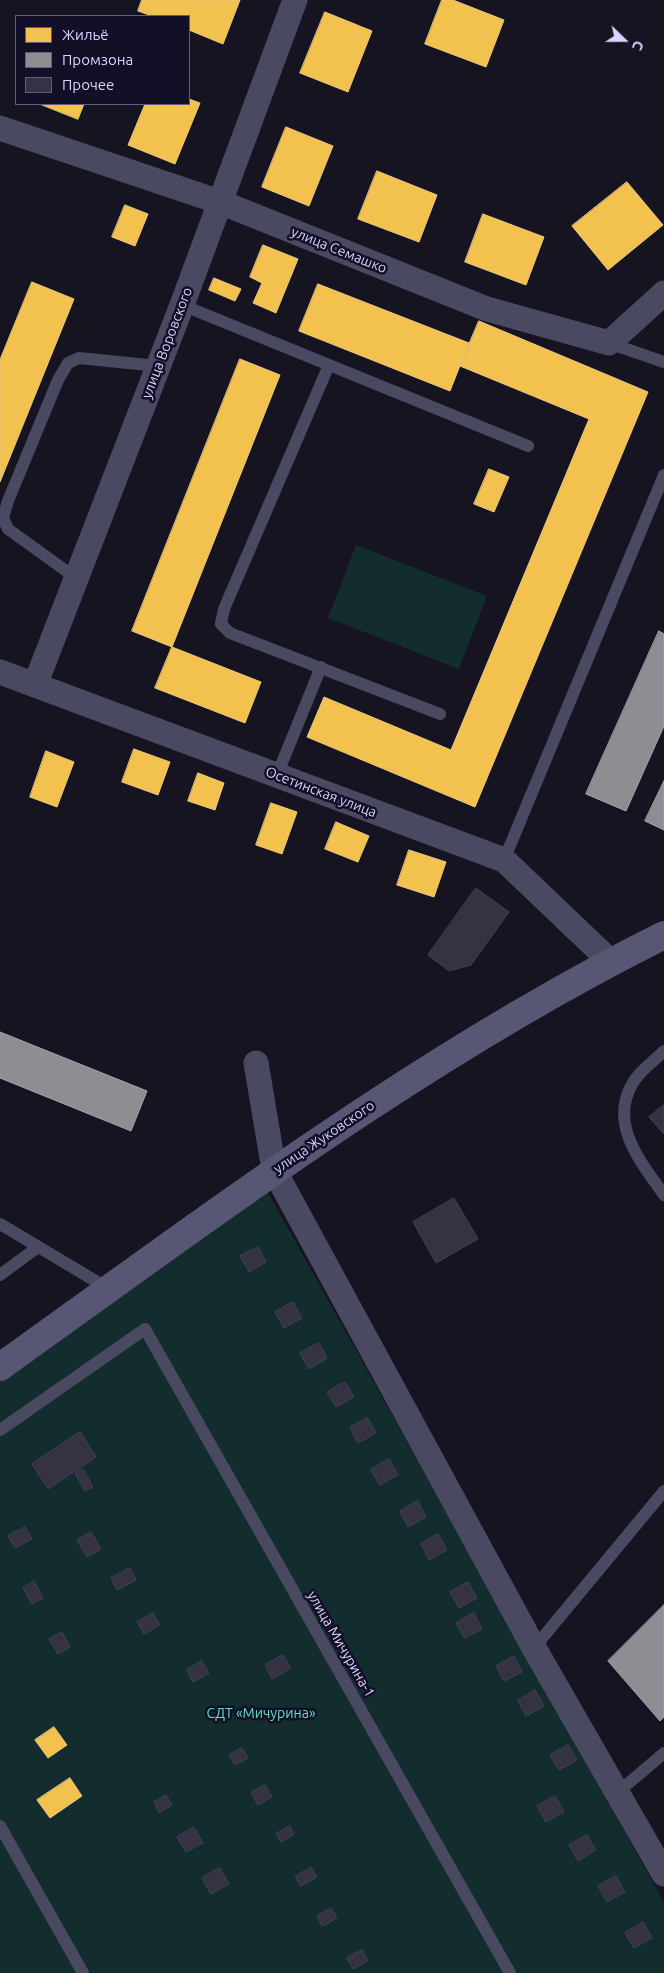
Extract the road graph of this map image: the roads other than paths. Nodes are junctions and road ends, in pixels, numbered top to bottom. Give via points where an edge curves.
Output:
1 (295, 0) edge
2 (0, 128) edge
3 (220, 202) junction
4 (664, 293) edge
5 (182, 304) junction
6 (609, 343) junction
7 (664, 362) edge
8 (329, 365) junction
9 (158, 366) junction
10 (528, 446) dead end
11 (664, 475) edge
12 (76, 578) junction
13 (321, 667) junction
14 (0, 672) edge
15 (35, 685) junction
16 (440, 714) dead end
17 (277, 776) junction
18 (504, 860) junction
19 (664, 935) edge
20 (610, 961) junction
21 (664, 1051) edge
22 (256, 1063) dead end
23 (274, 1170) junction
24 (664, 1195) edge
25 (0, 1224) edge
26 (38, 1247) junction
27 (0, 1276) edge
28 (108, 1289) junction
29 (0, 1366) edge
30 (0, 1430) edge
31 (664, 1491) edge
32 (534, 1648) junction
33 (664, 1753) edge
34 (617, 1793) junction
35 (0, 1826) edge
36 (664, 1874) edge
37 (83, 1973) edge
38 (510, 1973) edge

1 - 3 street, улица Воровского
2 - 3 street, улица Семашко
3 - 5 street, улица Воровского
3 - 6 street, улица Семашко via 487,309
4 - 6 street
5 - 8 lane
5 - 9 street, улица Воровского
6 - 7 lane
8 - 10 lane
8 - 13 lane via 224,609 221,624 230,633
9 - 12 street, улица Воровского
9 - 12 lane via 79,358 68,363 8,501 3,518 8,529
11 - 18 lane
12 - 15 street, улица Воровского
13 - 16 lane
13 - 17 lane
14 - 15 street, Осетинская улица
15 - 17 street, Осетинская улица
17 - 18 street, Осетинская улица
18 - 20 street, Осетинская улица
19 - 20 main road, улица Жуковского
20 - 23 main road, улица Жуковского via 435,1063
21 - 24 lane via 634,1080 626,1099 623,1122 633,1151
22 - 23 street
23 - 28 main road, улица Жуковского
23 - 32 street
25 - 26 lane
26 - 27 lane
26 - 28 lane
28 - 29 main road, улица Жуковского
30 - 38 lane, улица Мичурина-1 via 145,1329
31 - 32 lane
32 - 34 street
33 - 34 lane
34 - 36 street
35 - 37 lane

